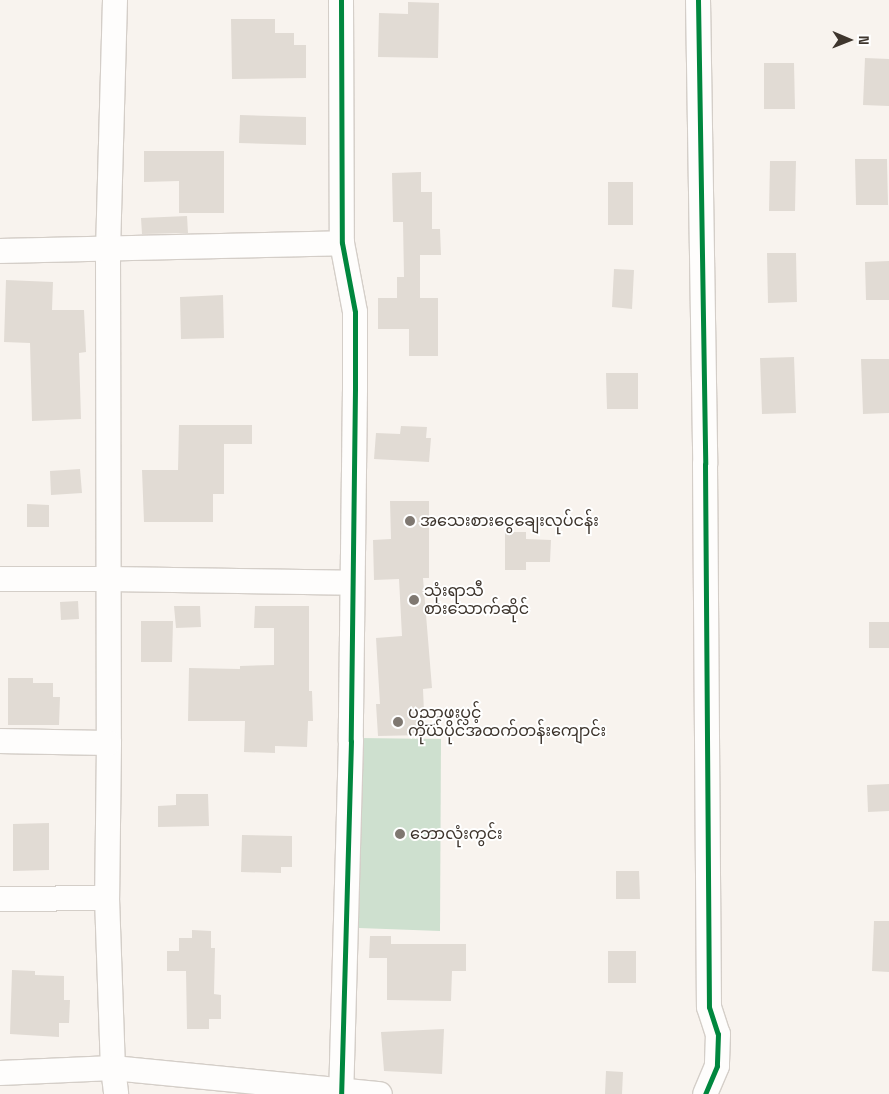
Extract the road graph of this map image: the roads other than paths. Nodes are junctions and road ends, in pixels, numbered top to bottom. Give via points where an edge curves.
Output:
1 (115, 0) edge
2 (341, 0) edge
3 (698, 0) edge
4 (342, 243) junction
5 (108, 249) junction
6 (0, 251) edge
7 (109, 578) junction
8 (0, 579) edge
9 (352, 583) junction
10 (0, 741) edge
11 (110, 744) junction
12 (107, 898) junction
13 (0, 899) edge
14 (113, 1068) junction
15 (0, 1073) edge
16 (341, 1093) edge
17 (116, 1094) edge
18 (380, 1094) edge
19 (705, 1094) edge

1 - 5 street
2 - 4 street
3 - 19 street via 709,1007 718,1034 717,1066
4 - 5 street
4 - 9 street via 355,312
5 - 6 street
5 - 7 street
7 - 8 street
7 - 9 street
7 - 11 street
9 - 16 street via 351,760
10 - 11 street
11 - 12 street
12 - 13 street
12 - 14 street
14 - 15 street
14 - 16 street
14 - 17 street
16 - 18 street

